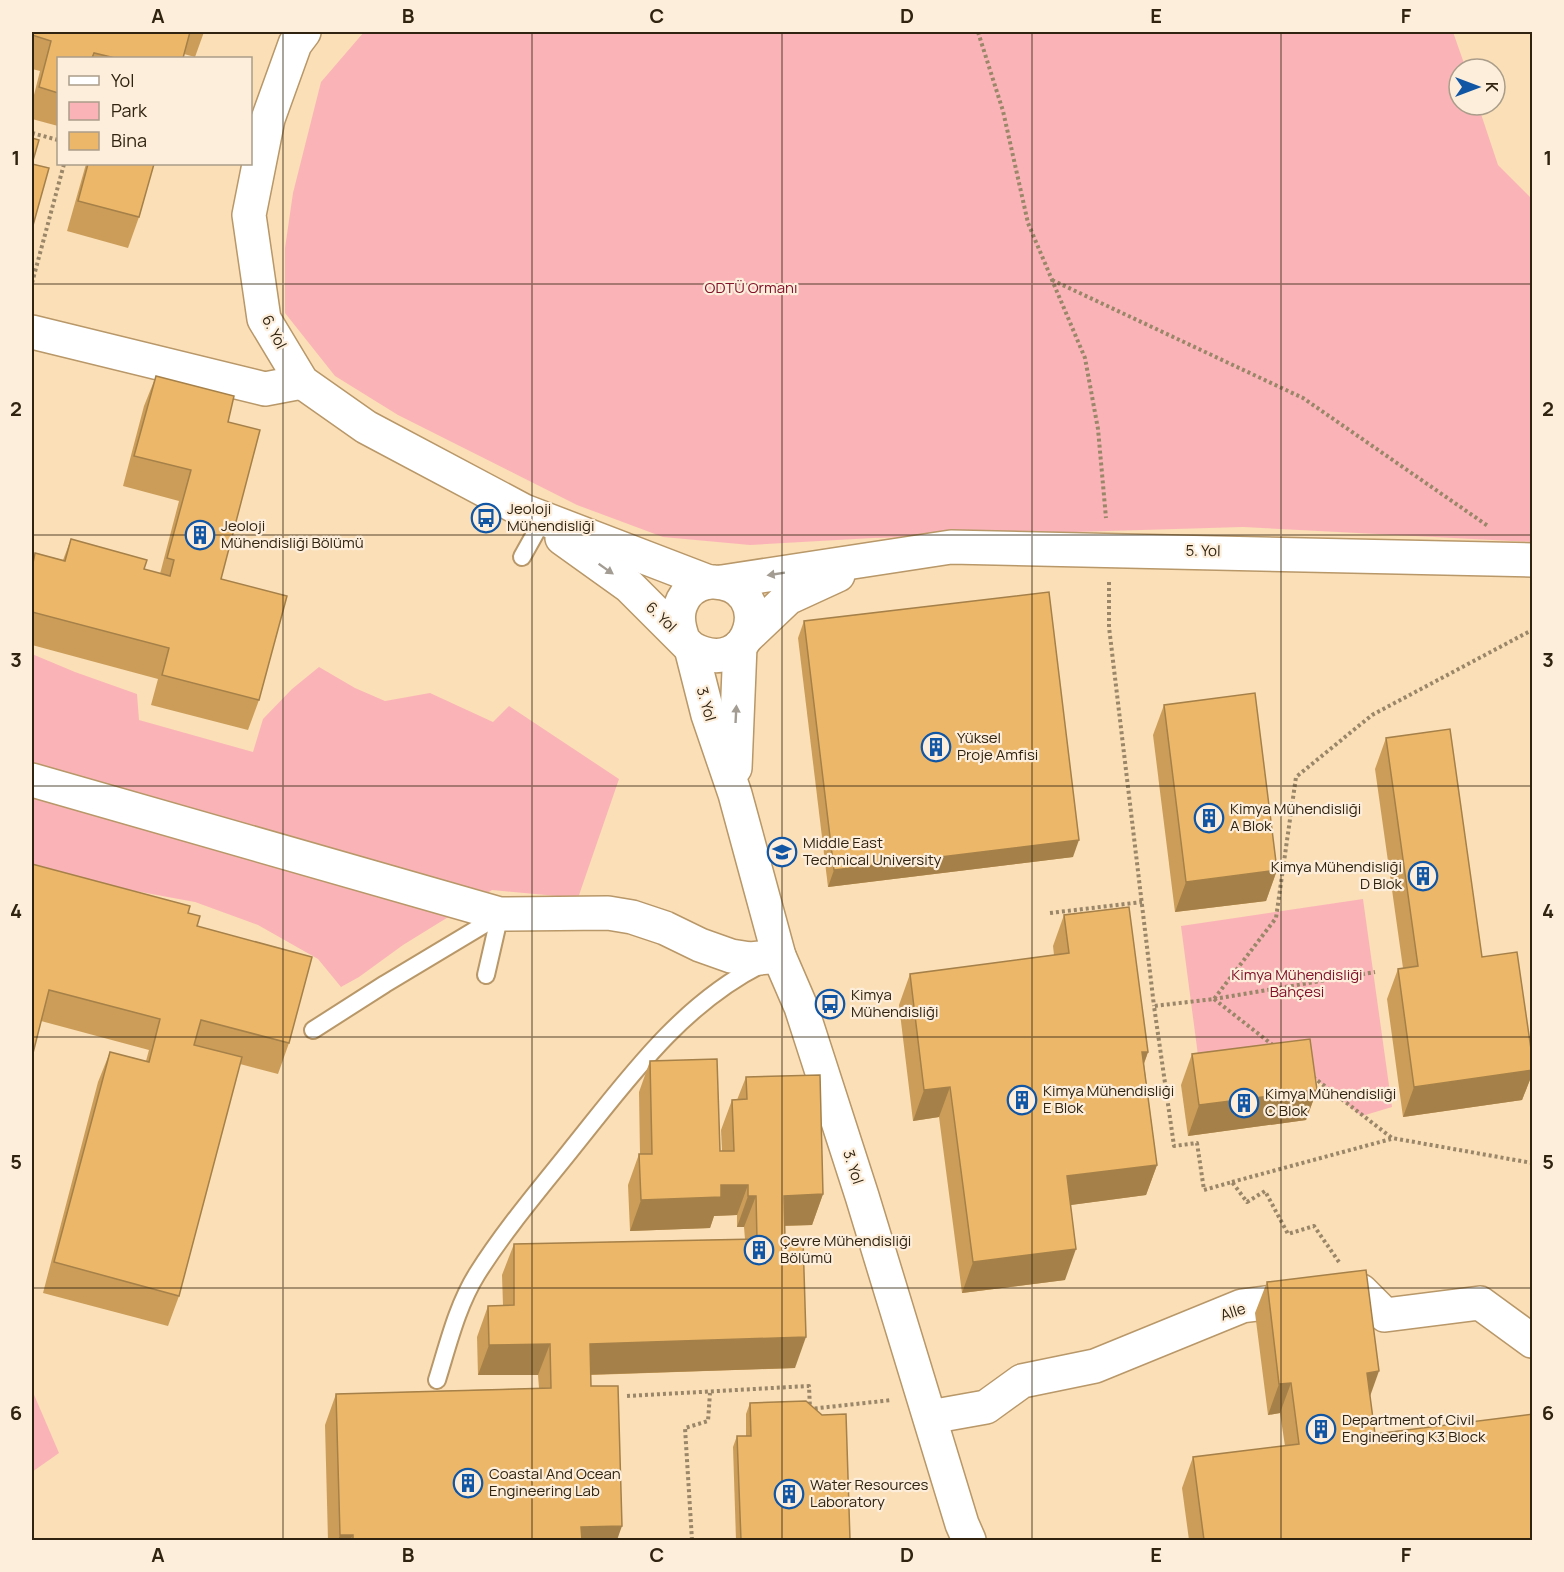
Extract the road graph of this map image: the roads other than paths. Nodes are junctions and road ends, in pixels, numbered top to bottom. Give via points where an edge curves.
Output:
1 (304, 32) edge
2 (32, 332) edge
3 (302, 382) junction
4 (532, 517) junction
5 (522, 557) dead end
6 (875, 558) junction
7 (1533, 560) edge
8 (716, 582) junction
9 (744, 641) junction
10 (687, 643) junction
11 (32, 780) edge
12 (735, 794) junction
13 (500, 915) junction
14 (779, 956) junction
15 (486, 975) dead end
16 (313, 1030) dead end
17 (1533, 1341) edge
18 (437, 1380) dead end
19 (927, 1407) junction
20 (963, 1535) edge

1 - 3 street, 6. Yol via 295,44 268,119 249,215 264,318
2 - 3 street via 265,390
3 - 4 street, 6. Yol via 366,428
4 - 5 lane
4 - 8 street, 6. Yol
4 -> 10 street, 6. Yol via 629,586
6 - 7 street, 5. Yol via 951,547
6 -> 8 street, 5. Yol
6 - 9 street, 5. Yol via 788,598
8 - 9 street via 734,586 748,602 752,620
8 - 10 street via 697,586 681,603 679,628
9 - 10 street via 729,654 716,656 703,654
12 -> 9 street, 3. Yol via 734,743
10 - 12 street, 3. Yol
11 - 13 street
12 - 14 street, 3. Yol
13 - 14 street via 608,913 665,928 731,956
13 - 15 lane
13 - 16 lane
14 - 18 lane via 717,991 632,1072 476,1276 453,1326
14 - 19 street, 3. Yol via 801,1007
17 - 19 street, Alle via 1480,1303 1385,1316 1361,1291 1242,1306 1095,1366 1022,1381 986,1407
19 - 20 street, 3. Yol

